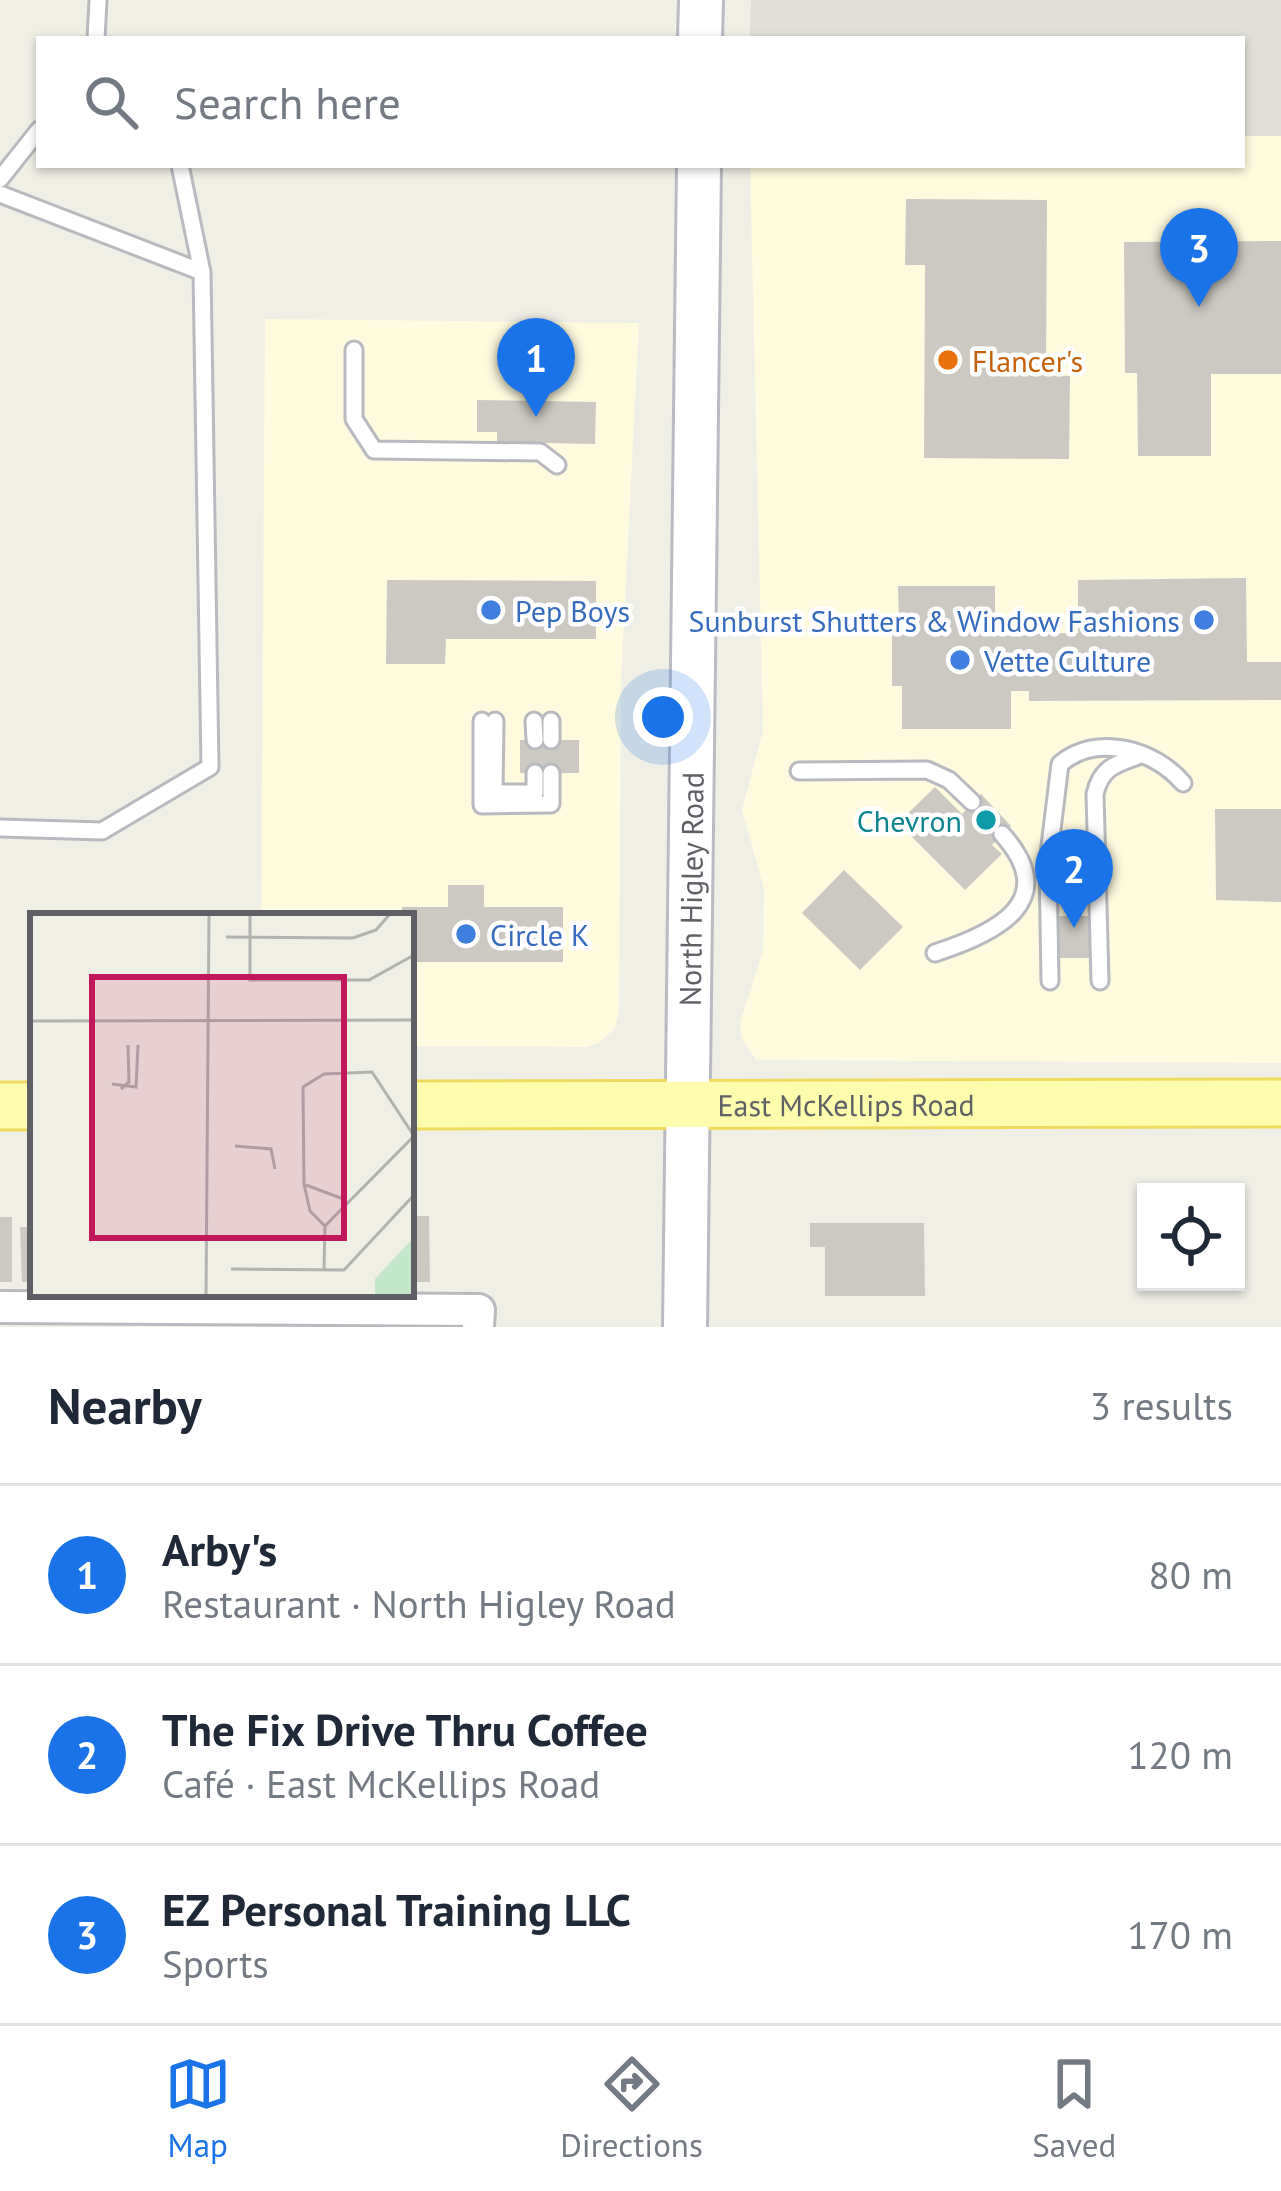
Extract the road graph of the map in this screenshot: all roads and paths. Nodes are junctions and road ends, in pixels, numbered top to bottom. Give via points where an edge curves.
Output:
1 (98, 0) edge
2 (700, 0) edge
3 (95, 36) edge
4 (700, 36) edge
5 (36, 134) edge
6 (182, 168) edge
7 (699, 168) edge
8 (0, 179) edge
9 (0, 194) edge
10 (202, 272) junction
11 (354, 350) dead end
12 (557, 466) dead end
13 (543, 721) dead end
14 (488, 722) dead end
15 (543, 740) dead end
16 (1141, 755) junction
17 (800, 771) dead end
18 (543, 773) dead end
19 (1183, 783) dead end
20 (972, 802) dead end
21 (0, 828) edge
22 (1002, 834) dead end
23 (935, 952) dead end
24 (1050, 981) dead end
25 (1100, 981) dead end
26 (1281, 1103) edge
27 (414, 1105) edge
28 (687, 1106) junction
29 (0, 1307) edge
30 (478, 1327) edge
31 (685, 1327) edge

1 - 3 lane
2 - 4 main road
5 - 8 lane
6 - 10 lane
7 - 28 main road, North Higley Road
9 - 10 lane
10 - 21 lane via 209,767 102,831
11 - 12 lane via 354,419 374,450 540,452
13 - 15 lane
14 - 18 lane via 482,805 551,804
16 - 19 lane via 1165,762
16 - 24 lane via 1095,747 1060,764 1048,862
16 - 25 lane via 1111,765 1095,794
17 - 20 lane via 927,770
22 - 23 lane via 1020,854 1024,889 1016,907 981,938
26 - 28 main road, East McKellips Road
27 - 28 main road, East McKellips Road
28 - 31 main road, North Higley Road
29 - 30 street via 478,1310

